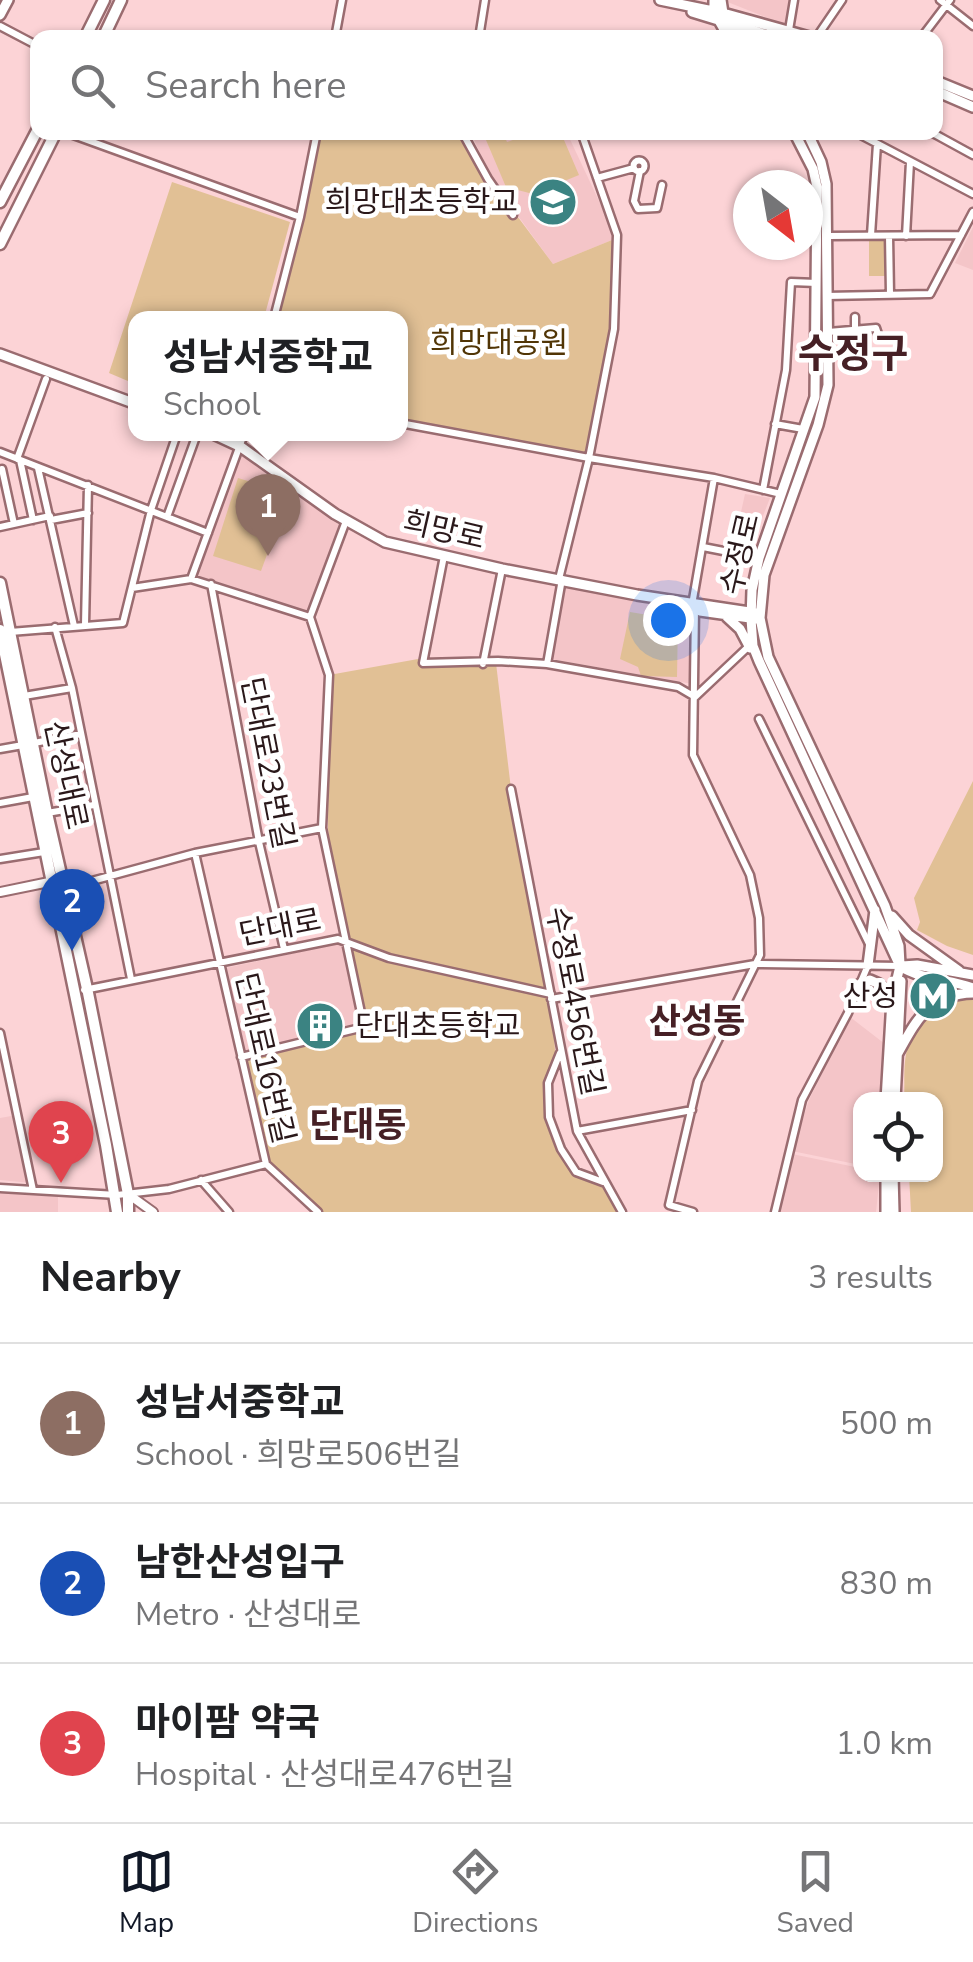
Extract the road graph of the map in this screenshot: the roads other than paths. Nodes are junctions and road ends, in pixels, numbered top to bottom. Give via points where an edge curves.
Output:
1 (8, 0) edge
2 (104, 0) edge
3 (342, 0) edge
4 (485, 0) edge
5 (718, 0) edge
6 (794, 0) edge
7 (842, 0) edge
8 (663, 1) edge
9 (122, 2) edge
10 (946, 2) edge
11 (0, 15) edge
12 (721, 18) junction
13 (0, 26) edge
14 (973, 26) edge
15 (88, 30) edge
16 (107, 30) edge
17 (336, 30) edge
18 (480, 30) edge
19 (726, 30) edge
20 (731, 30) edge
21 (754, 30) edge
22 (789, 30) joint
23 (820, 30) edge
24 (927, 30) edge
25 (30, 42) edge
26 (943, 84) edge
27 (943, 94) edge
28 (973, 96) edge
29 (973, 107) edge
30 (943, 138) edge
31 (32, 140) edge
32 (52, 140) edge
33 (87, 140) edge
34 (315, 140) edge
35 (466, 140) edge
36 (585, 140) edge
37 (798, 140) edge
38 (811, 140) edge
39 (869, 140) edge
40 (876, 144) junction
41 (973, 154) edge
42 (910, 162) junction
43 (16, 170) junction
44 (598, 178) junction
45 (0, 179) edge
46 (662, 185) dead end
47 (973, 194) edge
48 (0, 202) edge
49 (973, 212) edge
50 (514, 214) dead end
51 (300, 217) junction
52 (961, 235) junction
53 (828, 236) junction
54 (871, 236) junction
55 (890, 236) junction
56 (906, 236) junction
57 (0, 244) edge
58 (817, 283) junction
59 (890, 294) junction
60 (826, 296) junction
61 (276, 311) edge
62 (855, 318) dead end
63 (856, 330) junction
64 (826, 332) junction
65 (879, 336) dead end
66 (0, 354) edge
67 (46, 379) junction
68 (82, 386) junction
69 (820, 398) junction
70 (128, 401) edge
71 (408, 424) edge
72 (775, 424) junction
73 (805, 429) junction
74 (175, 441) edge
75 (195, 441) edge
76 (228, 441) edge
77 (242, 441) edge
78 (241, 447) junction
79 (0, 452) edge
80 (588, 458) junction
81 (19, 460) junction
82 (38, 468) junction
83 (2, 469) edge
84 (714, 478) junction
85 (88, 485) junction
86 (763, 490) junction
87 (782, 494) junction
88 (150, 510) junction
89 (88, 513) junction
90 (168, 517) junction
91 (50, 518) junction
92 (33, 520) junction
93 (346, 521) junction
94 (14, 524) junction
95 (0, 528) edge
96 (208, 533) junction
97 (703, 547) junction
98 (444, 556) junction
99 (759, 558) junction
100 (502, 569) junction
101 (192, 579) junction
102 (560, 579) junction
103 (0, 583) edge
104 (211, 584) junction
105 (132, 588) junction
106 (752, 590) junction
107 (694, 606) junction
108 (726, 612) junction
109 (756, 616) junction
110 (310, 617) junction
111 (86, 625) junction
112 (74, 626) junction
113 (55, 627) junction
114 (5, 631) edge
115 (749, 646) junction
116 (1, 647) edge
117 (483, 664) junction
118 (548, 664) junction
119 (762, 667) junction
120 (72, 688) junction
121 (19, 694) junction
122 (0, 695) edge
123 (695, 697) junction
124 (759, 719) dead end
125 (80, 734) junction
126 (28, 744) junction
127 (0, 749) edge
128 (511, 789) dead end
129 (34, 796) junction
130 (0, 803) edge
131 (94, 805) junction
132 (47, 813) junction
133 (322, 828) junction
134 (259, 842) junction
135 (46, 852) junction
136 (195, 853) junction
137 (0, 858) edge
138 (110, 876) junction
139 (50, 882) junction
140 (65, 884) junction
141 (0, 892) edge
142 (881, 908) junction
143 (346, 941) junction
144 (284, 949) junction
145 (871, 949) junction
146 (219, 962) junction
147 (755, 964) junction
148 (868, 964) junction
149 (900, 966) junction
150 (959, 971) junction
151 (973, 975) edge
152 (131, 979) junction
153 (860, 984) junction
154 (88, 989) junction
155 (973, 990) edge
156 (73, 992) junction
157 (551, 996) junction
158 (892, 1000) junction
159 (0, 1033) edge
160 (561, 1052) junction
161 (896, 1056) junction
162 (241, 1057) junction
163 (886, 1092) edge
164 (894, 1092) edge
165 (692, 1110) junction
166 (577, 1132) junction
167 (266, 1164) junction
168 (201, 1180) junction
169 (605, 1182) junction
170 (888, 1182) edge
171 (890, 1182) edge
172 (0, 1188) edge
173 (33, 1190) junction
174 (122, 1194) junction
175 (117, 1212) edge
176 (128, 1212) edge
177 (154, 1212) edge
178 (229, 1212) edge
179 (318, 1212) edge
180 (622, 1212) edge
181 (693, 1212) edge
182 (775, 1212) edge
183 (886, 1212) edge
184 (894, 1212) edge

1 - 11 main road
2 - 15 main road
3 - 17 street
4 - 18 street
5 - 12 main road
6 - 22 street
7 - 23 street
8 - 12 main road
9 - 16 main road
10 - 14 street
10 - 24 street
12 - 19 main road
12 - 20 main road
12 - 21 main road
12 - 22 main road
13 - 25 street
26 - 28 main road
27 - 29 main road
30 - 41 street
31 - 43 main road
32 - 57 main road
33 - 51 street
34 - 51 street
35 - 50 street
36 - 44 street
37 - 58 main road, 수정로 via 816,178
38 - 53 main road, 수정로 via 825,175
39 - 40 street
40 - 42 street
40 - 54 street
42 - 47 street
42 - 56 street
43 - 45 main road
43 - 48 main road
44 - 46 street via 637,169 634,200 638,208 654,210
44 - 80 street via 618,234 614,329
49 - 52 street
51 - 61 street
52 - 56 street
52 - 59 street via 930,294
53 - 54 street
53 - 60 main road, 수정로
54 - 55 street
55 - 56 street
55 - 59 street
58 - 69 main road, 수정로
58 - 72 street via 792,282
59 - 60 street
60 - 64 main road, 수정로
62 - 63 street
63 - 64 street
63 - 65 street via 876,328
64 - 69 main road, 수정로
66 - 67 main road
66 - 68 main road
66 - 68 main road
67 - 68 main road
67 - 81 street
68 - 70 main road
69 - 73 main road, 수정로
69 - 109 main road, 수정로
71 - 80 street
72 - 73 street
72 - 86 street
73 - 87 main road, 수정로
74 - 88 street
75 - 90 street
76 - 78 main road, 희망로
77 - 78 street
78 - 93 main road, 희망로
78 - 96 street
79 - 81 street
80 - 84 street
80 - 102 street
81 - 82 street
81 - 92 street
82 - 85 street
82 - 91 street
83 - 94 street
84 - 86 street
84 - 97 street
85 - 88 street
85 - 89 street
86 - 87 street
87 - 99 main road, 수정로
88 - 90 street
88 - 105 street
89 - 91 street
89 - 111 street
90 - 96 street
91 - 92 street
91 - 112 street
92 - 94 street
93 - 98 main road, 희망로 via 381,540
93 - 110 street
94 - 95 street
96 - 101 street
97 - 99 street
97 - 107 street
98 - 100 main road, 희망로
98 - 117 street via 423,664
99 - 106 main road, 수정로
100 - 102 main road, 희망로
100 - 117 street
101 - 104 street
101 - 105 street
102 - 107 main road, 희망로
102 - 118 street
103 - 114 main road, 산성대로
104 - 110 street
104 - 134 street, 단대로23번길
105 - 111 street via 122,623
106 - 108 main road
106 - 109 main road, 수정로
107 - 108 main road, 희망로
107 - 123 street
108 - 109 main road, 희망로
108 - 115 main road
109 - 119 main road, 수정로 via 753,646
109 - 142 main road, 수정로 via 768,658
110 - 133 street via 328,676
111 - 112 street
112 - 113 street
113 - 114 street
113 - 120 street
114 - 116 main road, 산성대로
114 - 121 main road, 산성대로
115 - 119 main road
115 - 123 street
116 - 121 main road, 산성대로
117 - 118 street
118 - 123 street via 678,686
119 - 142 main road, 수정로
120 - 121 street
120 - 125 street
121 - 122 street
121 - 126 main road, 산성대로
123 - 147 street via 693,755 750,876 760,918
124 - 145 street
125 - 126 street
125 - 131 street
126 - 127 street
126 - 129 main road, 산성대로
126 - 132 main road, 산성대로
128 - 157 street, 수정로456번길
129 - 130 street
129 - 135 main road, 산성대로
131 - 132 street
131 - 138 street
132 - 140 main road, 산성대로
133 - 134 street
133 - 143 street
134 - 136 street
134 - 144 street, 단대로23번길
135 - 137 street
135 - 139 main road, 산성대로
136 - 138 street
136 - 146 street, 단대로16번길
138 - 140 street
138 - 152 street
139 - 140 street
139 - 141 street
139 - 156 main road, 산성대로
140 - 154 main road, 산성대로
142 - 145 main road
142 - 149 main road, 수정로 via 899,946
142 - 150 main road
143 - 144 street, 단대로
143 - 157 street, 단대로 via 389,958
143 - 162 street via 364,1028
144 - 146 street, 단대로
145 - 148 main road
146 - 152 street, 단대로
146 - 162 street, 단대로16번길
147 - 148 street
147 - 157 street
147 - 165 street via 711,1049
148 - 149 street
148 - 153 street
149 - 150 main road
149 - 155 main road
149 - 158 main road, 수정로
149 - 161 main road, 수정로
150 - 151 main road
152 - 154 street, 단대로
153 - 158 main road via 879,984
153 - 182 street via 802,1100
154 - 156 street, 단대로
154 - 174 main road, 산성대로
155 - 161 main road via 942,998 920,1014
156 - 174 main road, 산성대로
157 - 160 street, 수정로456번길
158 - 163 main road, 수정로
159 - 173 street
160 - 166 street, 수정로456번길
160 - 169 street via 548,1083 549,1116 576,1172
161 - 164 main road, 수정로
162 - 167 street, 단대로16번길
165 - 166 street
165 - 181 street via 669,1206
166 - 169 street, 수정로456번길
167 - 168 street
167 - 179 street
168 - 174 street
168 - 178 street
169 - 180 street, 수정로456번길
170 - 183 main road
171 - 184 main road
172 - 173 street
173 - 174 street
174 - 175 main road, 산성대로
174 - 176 main road, 산성대로
174 - 177 street

